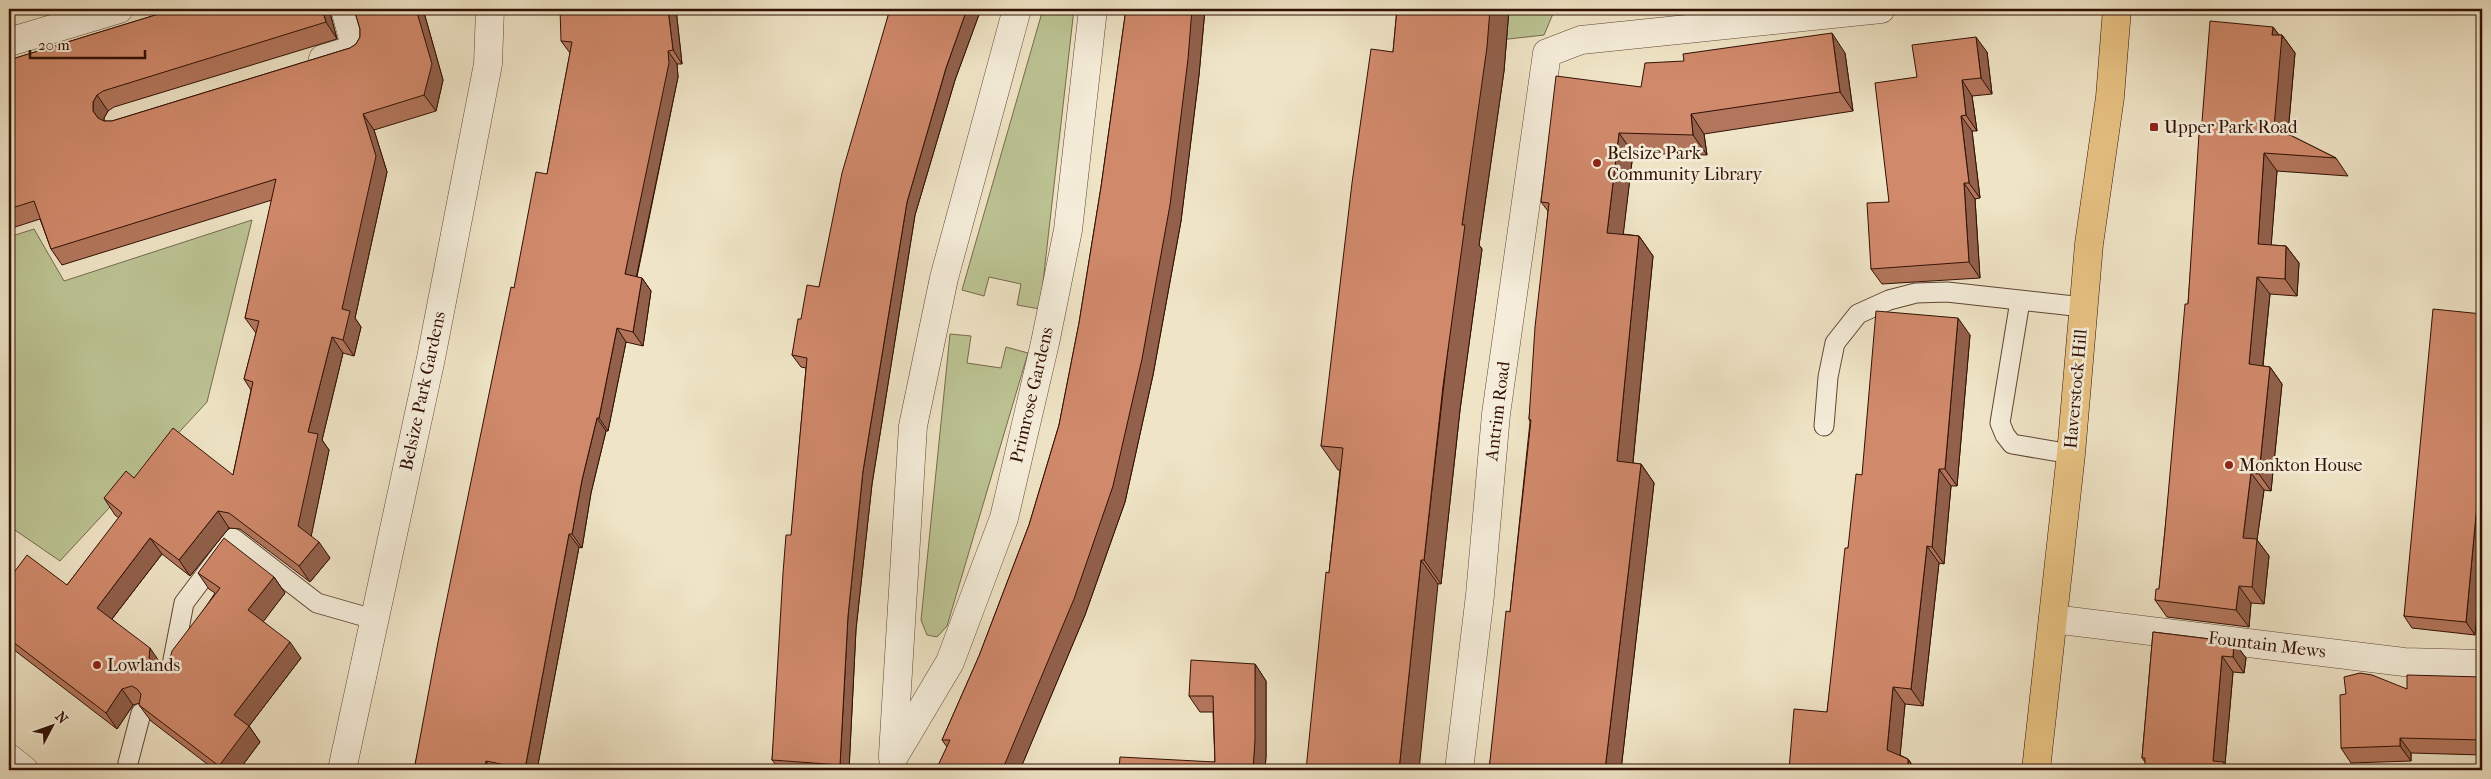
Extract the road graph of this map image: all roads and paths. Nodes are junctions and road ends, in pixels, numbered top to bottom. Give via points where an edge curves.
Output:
1 (119, 9) edge
2 (345, 9) edge
3 (490, 9) edge
4 (1017, 9) edge
5 (1093, 9) edge
6 (1881, 9) edge
7 (2117, 9) edge
8 (9, 42) edge
9 (299, 66) edge
10 (2020, 301) junction
11 (2083, 307) junction
12 (1824, 426) dead end
13 (2071, 454) junction
14 (373, 619) junction
15 (2053, 619) junction
16 (2482, 664) edge
17 (171, 671) edge
18 (141, 714) edge
19 (9, 758) edge
20 (891, 764) edge
21 (129, 768) edge
22 (24, 770) edge
23 (342, 770) edge
24 (1459, 770) edge
25 (2036, 770) edge

1 - 8 street
2 - 9 street via 356,49
3 - 14 street, Belsize Park Gardens via 488,64 431,358
4 - 20 street, Primrose Gardens via 944,278 913,426
5 - 20 street, Primrose Gardens via 1068,230 1004,518 950,662
6 - 24 street, Antrim Road via 1581,40 1547,54 1496,414 1480,595
7 - 11 main road, Haverstock Hill via 2110,96
10 - 11 lane
10 - 12 lane via 1947,292 1916,293 1889,300 1858,314 1835,344 1828,377
10 - 13 lane via 2000,423 2012,444
11 - 13 main road, Haverstock Hill
13 - 15 main road, Haverstock Hill
14 - 17 lane via 317,604 233,538 184,604
14 - 23 street, Belsize Park Gardens
15 - 16 street, Fountain Mews via 2404,662
15 - 25 main road, Haverstock Hill
18 - 21 lane
19 - 22 street

